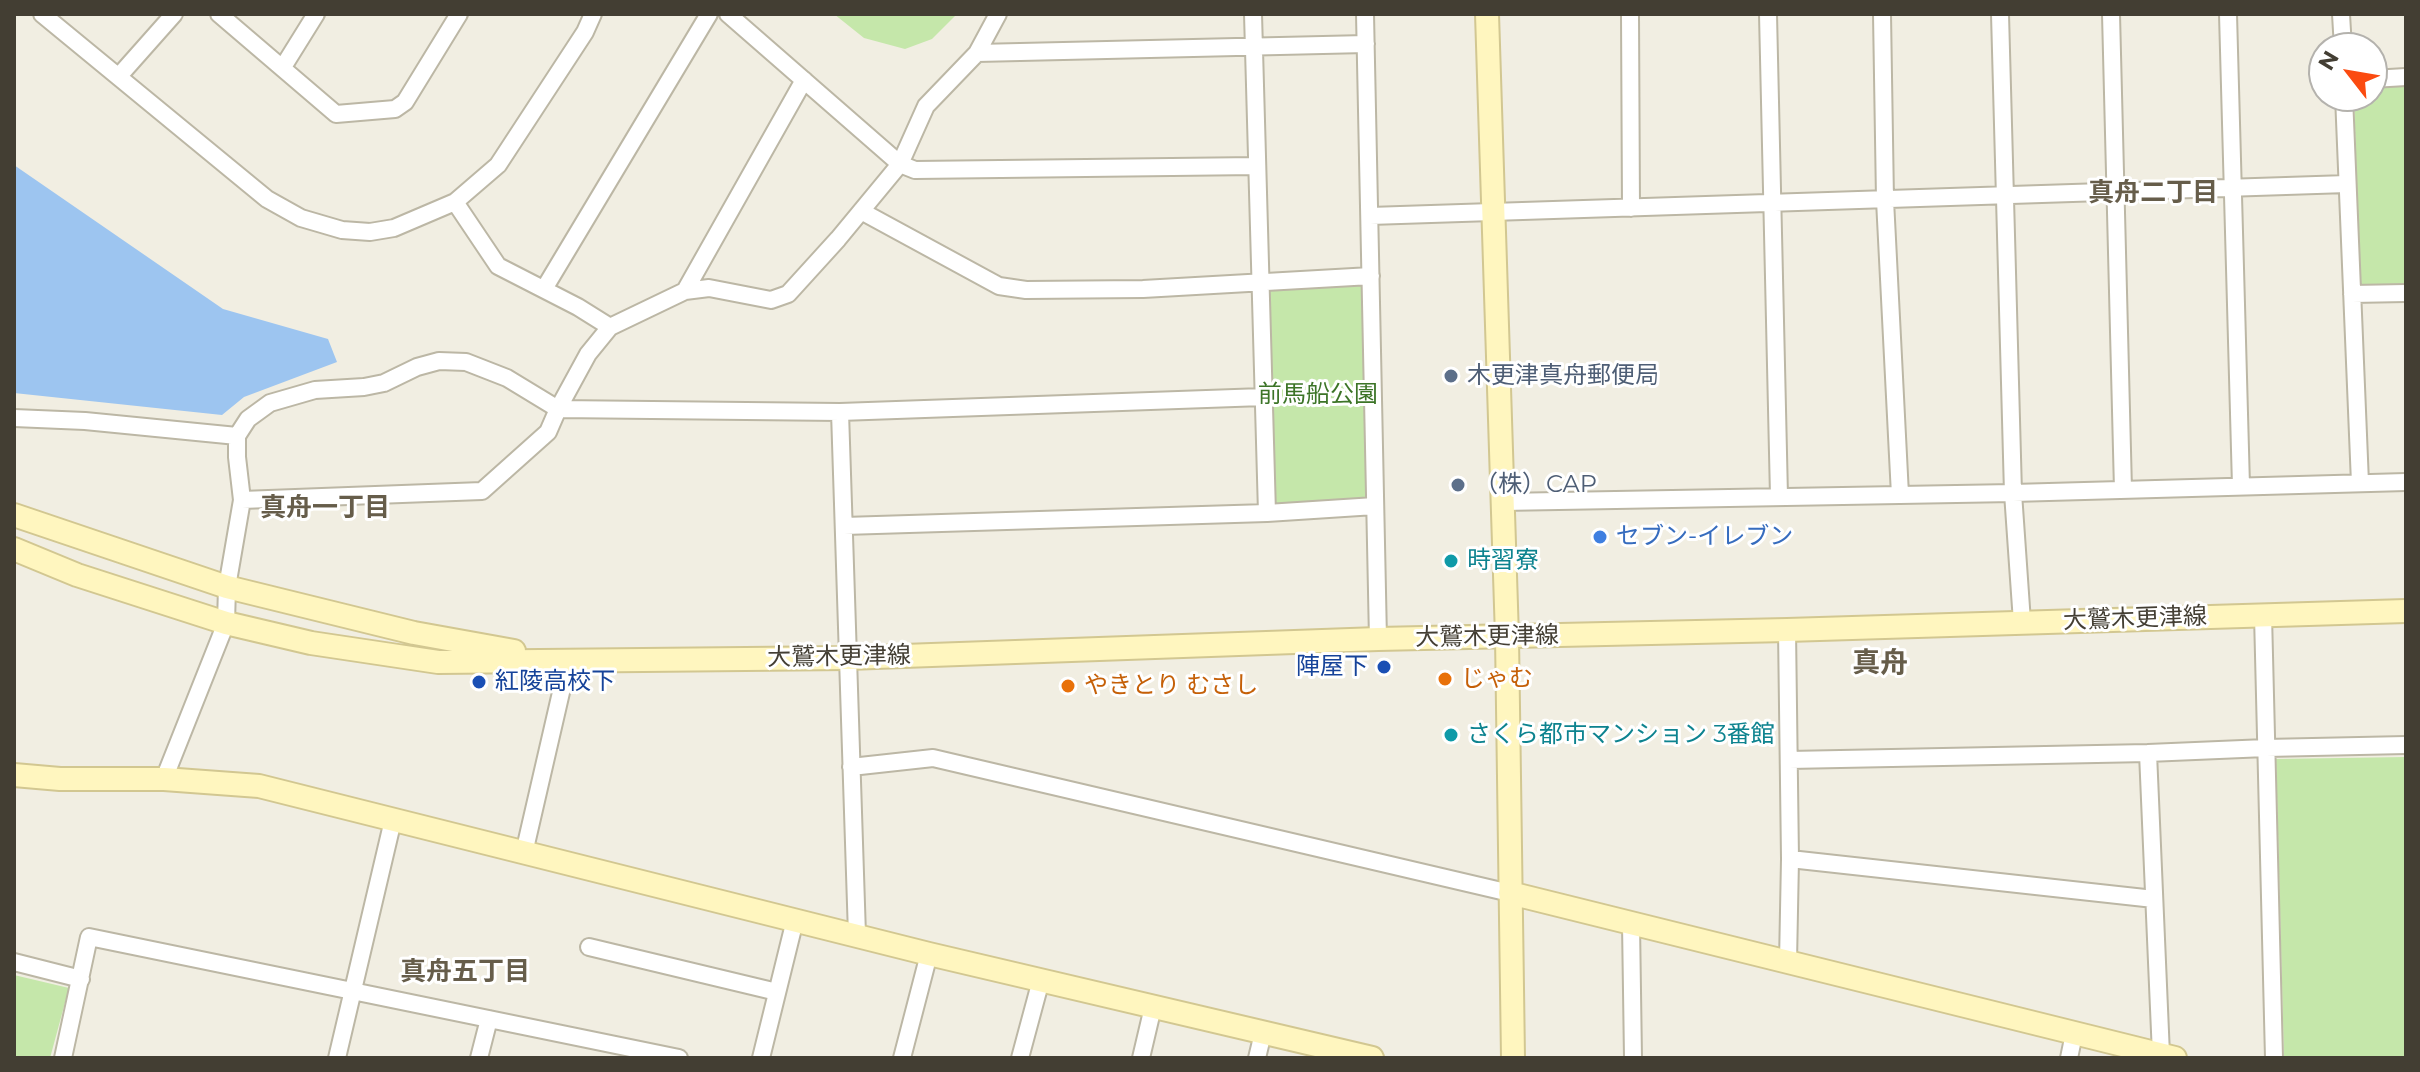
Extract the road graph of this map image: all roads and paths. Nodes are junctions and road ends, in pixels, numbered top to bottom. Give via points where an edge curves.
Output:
1 (42, 14) edge
2 (174, 14) edge
3 (219, 14) edge
4 (316, 14) edge
5 (459, 14) edge
6 (593, 14) edge
7 (709, 14) edge
8 (728, 14) edge
9 (998, 14) edge
10 (1253, 14) edge
11 (1365, 14) edge
12 (1487, 14) edge
13 (1630, 14) edge
14 (1768, 14) edge
15 (1882, 14) edge
16 (2000, 14) edge
17 (2111, 14) edge
18 (2228, 14) edge
19 (1366, 44) junction
20 (1254, 47) junction
21 (977, 53) junction
22 (283, 67) junction
23 (119, 76) junction
24 (804, 80) junction
25 (2345, 112) edge
26 (900, 164) junction
27 (1257, 166) junction
28 (2347, 184) junction
29 (2233, 188) junction
30 (2114, 192) junction
31 (2007, 196) junction
32 (1885, 200) junction
33 (455, 202) junction
34 (1771, 203) junction
35 (1631, 208) junction
36 (861, 211) junction
37 (1493, 213) junction
38 (1370, 216) junction
39 (1371, 276) junction
40 (1260, 283) junction
41 (544, 289) junction
42 (685, 291) junction
43 (2406, 293) edge
44 (2352, 294) junction
45 (610, 327) junction
46 (1263, 397) junction
47 (558, 409) junction
48 (840, 412) junction
49 (14, 418) edge
50 (237, 436) junction
51 (2406, 482) edge
52 (2360, 483) junction
53 (2241, 486) junction
54 (2123, 490) junction
55 (2013, 493) junction
56 (1900, 495) junction
57 (1779, 496) junction
58 (242, 500) junction
59 (1502, 502) junction
60 (1375, 506) junction
61 (1267, 513) junction
62 (14, 515) edge
63 (844, 526) junction
64 (14, 549) edge
65 (227, 587) junction
66 (2406, 611) edge
67 (2263, 615) junction
68 (2022, 622) junction
69 (226, 623) junction
70 (1787, 630) junction
71 (1507, 637) junction
72 (1378, 639) junction
73 (848, 658) junction
74 (568, 662) junction
75 (2406, 745) edge
76 (2266, 748) junction
77 (2148, 753) junction
78 (1789, 760) junction
79 (851, 767) junction
80 (14, 775) edge
81 (164, 779) junction
82 (393, 820) junction
83 (524, 853) junction
84 (1790, 859) junction
85 (1510, 893) junction
86 (2154, 899) junction
87 (795, 920) junction
88 (1631, 924) junction
89 (857, 935) junction
90 (589, 947) dead end
91 (929, 954) junction
92 (14, 962) edge
93 (1788, 962) junction
94 (81, 979) junction
95 (1041, 980) junction
96 (353, 991) junction
97 (777, 992) junction
98 (1153, 1007) junction
99 (489, 1019) junction
100 (1263, 1033) junction
101 (2074, 1034) junction
102 (617, 1052) edge
103 (68, 1055) edge
104 (2168, 1056) edge
105 (337, 1058) edge
106 (479, 1058) edge
107 (679, 1058) edge
108 (761, 1058) edge
109 (902, 1058) edge
110 (1020, 1058) edge
111 (1141, 1058) edge
112 (1257, 1058) edge
113 (1372, 1058) edge
114 (1513, 1058) edge
115 (1633, 1058) edge
116 (2069, 1058) edge
117 (2274, 1058) edge

1 - 23 street
2 - 23 street
3 - 22 street
4 - 22 street
5 - 22 street via 405,102 395,109 336,114
6 - 33 street via 498,165
7 - 41 street
8 - 24 street
9 - 21 street
10 - 20 street
11 - 19 street
12 - 37 street
13 - 35 street
14 - 34 street
15 - 32 street
16 - 31 street
17 - 30 street
18 - 29 street
19 - 20 street
19 - 38 street
20 - 21 street
20 - 27 street
21 - 26 street via 926,106
23 - 33 street via 267,199 301,218 370,232 394,228
24 - 26 street
24 - 42 street
25 - 28 street
26 - 27 street via 915,170
26 - 36 street
27 - 40 street
28 - 29 street
28 - 44 street
29 - 30 street
29 - 53 street
30 - 31 street
30 - 54 street
31 - 32 street
31 - 55 street
32 - 34 street
32 - 56 street
33 - 41 street via 498,266
34 - 35 street
34 - 57 street
35 - 37 street
36 - 40 street via 999,286 1143,289
36 - 42 street via 788,294 771,300 709,288
37 - 38 street
37 - 59 street
38 - 39 street
39 - 40 street
39 - 60 street
40 - 46 street
41 - 45 street
42 - 45 street
43 - 44 street
44 - 52 street
45 - 47 street via 588,354
46 - 48 street
46 - 61 street
47 - 48 street
47 - 50 street via 507,378 466,362 439,361 384,383 315,390 270,403 248,419
47 - 58 street via 548,432 482,491
48 - 63 street
49 - 50 street
50 - 58 street
51 - 52 street
52 - 53 street
53 - 54 street
54 - 55 street
55 - 56 street
55 - 68 street
56 - 57 street
57 - 59 street
58 - 65 street
59 - 71 street
60 - 61 street
60 - 72 street
61 - 63 street
62 - 65 street
63 - 73 street
64 - 69 street
65 - 69 street
65 - 74 street via 414,633
66 - 67 street, 大鷲木更津線
67 - 68 street, 大鷲木更津線
67 - 76 street
68 - 70 street, 大鷲木更津線
69 - 74 street via 311,643 438,662
69 - 81 street
70 - 71 street, 大鷲木更津線
70 - 78 street
71 - 72 street, 大鷲木更津線
71 - 85 street
72 - 73 street, 大鷲木更津線
73 - 74 street, 大鷲木更津線
73 - 79 street
74 - 83 street
75 - 76 street
76 - 77 street
76 - 117 street
77 - 78 street
77 - 86 street
78 - 84 street
79 - 85 street via 933,758
79 - 89 street
80 - 81 street
81 - 82 street via 259,786
82 - 83 street
82 - 96 street
83 - 87 street
84 - 86 street
84 - 93 street
85 - 88 street
85 - 114 street
86 - 104 street
87 - 89 street
87 - 97 street
88 - 93 street
88 - 115 street
89 - 91 street
90 - 97 street
91 - 95 street
91 - 109 street
92 - 94 street
93 - 101 street
94 - 96 street via 89,937
94 - 103 street
95 - 98 street
95 - 110 street
96 - 99 street
96 - 105 street
97 - 108 street
98 - 100 street
98 - 111 street
99 - 102 street
99 - 106 street
100 - 112 street
100 - 113 street
101 - 104 street
101 - 116 street
102 - 107 street

